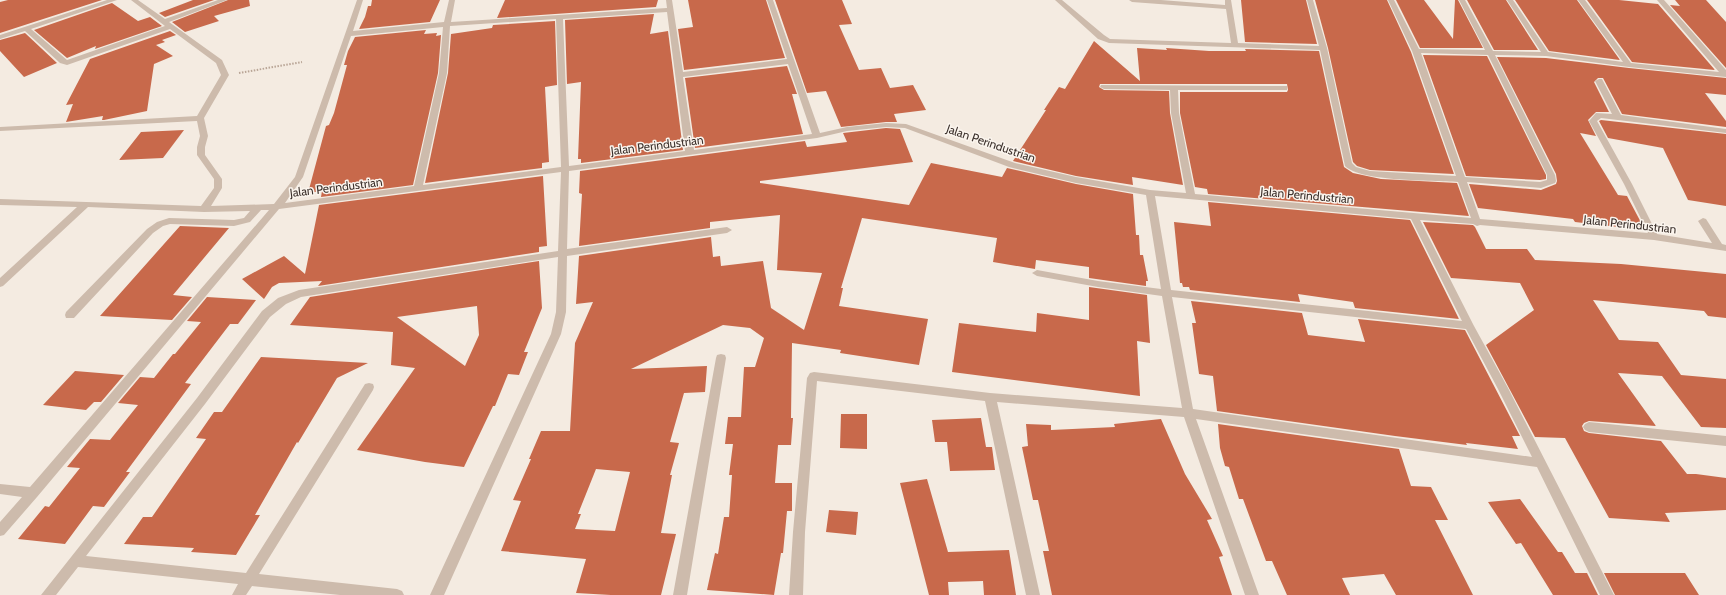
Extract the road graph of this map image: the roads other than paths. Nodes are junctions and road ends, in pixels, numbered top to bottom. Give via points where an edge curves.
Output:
1 (114, 0) edge
2 (134, 0) edge
3 (224, 0) edge
4 (360, 0) edge
5 (452, 0) edge
6 (669, 0) edge
7 (770, 0) edge
8 (1058, 0) edge
9 (1132, 0) edge
10 (1310, 0) edge
11 (1391, 0) edge
12 (1462, 0) edge
13 (1510, 0) edge
14 (1580, 0) edge
15 (1660, 0) edge
16 (1229, 3) edge
17 (670, 10) junction
18 (559, 16) junction
19 (447, 24) junction
20 (167, 25) junction
21 (26, 28) junction
22 (349, 34) junction
23 (0, 37) edge
24 (1235, 45) junction
25 (1323, 48) junction
26 (1416, 51) junction
27 (1490, 52) junction
28 (1546, 54) junction
29 (791, 61) junction
30 (1629, 65) junction
31 (679, 75) junction
32 (1726, 75) edge
33 (1599, 81) dead end
34 (1104, 87) dead end
35 (1174, 88) junction
36 (1284, 88) dead end
37 (1617, 116) junction
38 (200, 118) junction
39 (0, 129) edge
40 (1726, 132) edge
41 (817, 136) junction
42 (690, 153) junction
43 (565, 169) junction
44 (1461, 179) junction
45 (418, 189) junction
46 (1150, 193) junction
47 (1191, 197) junction
48 (0, 202) edge
49 (86, 204) junction
50 (276, 207) junction
51 (258, 208) junction
52 (204, 209) junction
53 (1414, 216) junction
54 (1703, 221) dead end
55 (1477, 223) junction
56 (727, 230) dead end
57 (1654, 237) junction
58 (1723, 248) edge
59 (564, 253) junction
60 (1037, 273) dead end
61 (0, 284) edge
62 (1166, 292) junction
63 (70, 315) dead end
64 (1469, 326) junction
65 (721, 358) dead end
66 (369, 387) dead end
67 (990, 397) junction
68 (1188, 413) junction
69 (1589, 427) dead end
70 (1726, 441) edge
71 (1540, 463) junction
72 (0, 489) edge
73 (33, 492) junction
74 (0, 531) edge
75 (75, 561) junction
76 (248, 580) junction
77 (48, 595) edge
78 (239, 595) edge
79 (397, 595) edge
80 (438, 595) edge
81 (680, 595) edge
82 (796, 595) edge
83 (1033, 595) edge
84 (1252, 595) edge
85 (1607, 595) edge

1 - 21 street
2 - 20 street
3 - 20 street
4 - 22 street
5 - 19 street
6 - 17 street
7 - 29 street
8 - 24 street via 1109,41
9 - 16 street
10 - 25 street
11 - 26 street
12 - 27 street
13 - 28 street
14 - 30 street
15 - 32 street
16 - 24 street
17 - 18 street
17 - 31 street
18 - 19 street
18 - 43 street
19 - 22 street
19 - 45 street via 443,73
20 - 21 street via 67,63
20 - 38 street via 219,62 225,76
21 - 23 street
22 - 50 street via 299,177
24 - 25 street
25 - 44 street via 1348,164 1353,169 1369,174
26 - 27 street
26 - 44 street
27 - 28 street
27 - 44 street via 1552,181 1541,185
28 - 30 street
29 - 31 street
29 - 41 street
30 - 32 street
31 - 42 street
33 - 37 street
34 - 35 street
35 - 36 street
35 - 47 street via 1175,114
37 - 40 street
37 - 57 street via 1599,115 1593,121
38 - 39 street
38 - 52 street via 204,136 200,147 201,155 218,179 218,188
41 - 42 street, Jalan Perindustrian
41 - 46 street, Jalan Perindustrian via 847,129 886,125 906,126 1012,165
42 - 43 street, Jalan Perindustrian
43 - 45 street, Jalan Perindustrian
43 - 59 street
44 - 55 street
45 - 50 street, Jalan Perindustrian
46 - 47 street, Jalan Perindustrian
46 - 62 street
47 - 53 street, Jalan Perindustrian
48 - 49 street, Jalan Perindustrian
49 - 52 street, Jalan Perindustrian
49 - 61 street
50 - 51 street, Jalan Perindustrian
50 - 73 street
51 - 52 street, Jalan Perindustrian
51 - 63 street via 246,220 234,223 169,221 160,224 150,231
53 - 55 street, Jalan Perindustrian
53 - 64 street
54 - 58 street
55 - 57 street, Jalan Perindustrian
56 - 59 street
57 - 58 street, Jalan Perindustrian
59 - 75 street via 300,294 282,301 266,314
59 - 80 street via 561,312 556,334
60 - 62 street
62 - 64 street
62 - 68 street
64 - 71 street
65 - 81 street
66 - 76 street
67 - 68 street
67 - 82 street via 814,376 812,378
67 - 83 street
68 - 71 street
68 - 84 street
69 - 70 street
71 - 85 street
72 - 73 street
73 - 74 street
75 - 76 street
75 - 77 street
76 - 78 street
76 - 79 street

